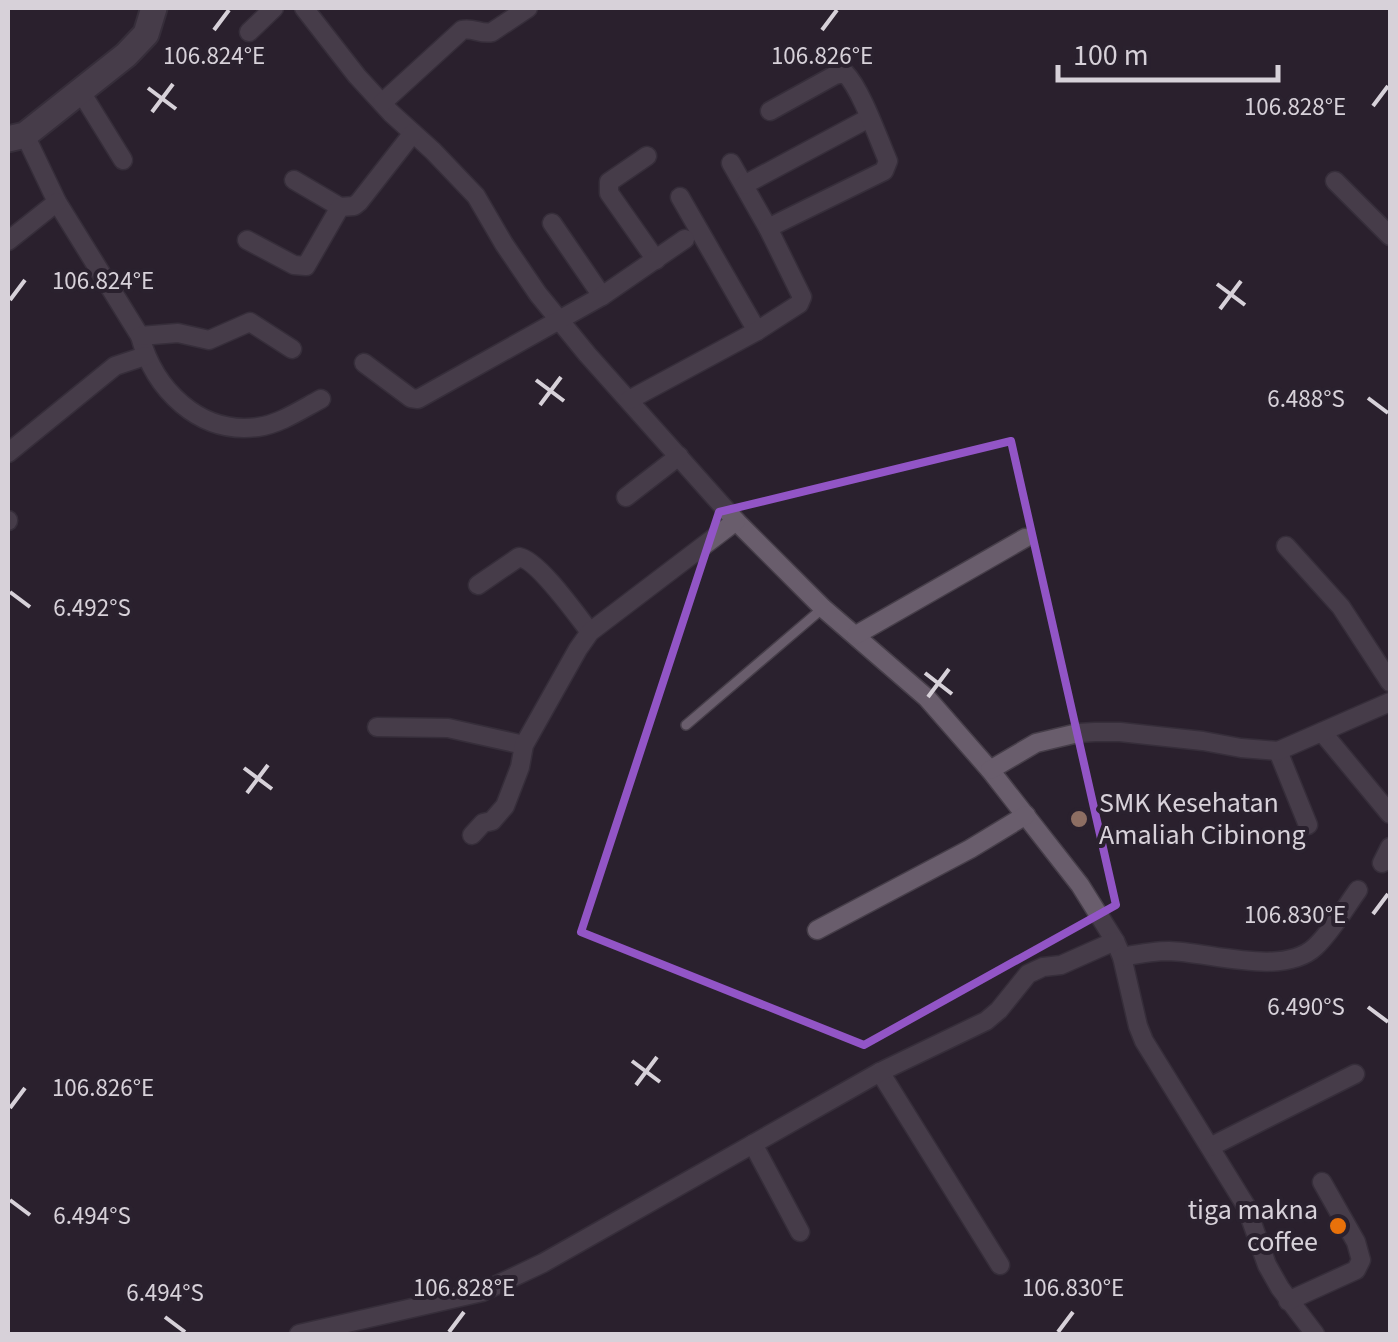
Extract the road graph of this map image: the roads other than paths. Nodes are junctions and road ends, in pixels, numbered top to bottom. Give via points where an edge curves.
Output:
1 (154, 8) edge
2 (274, 8) edge
3 (304, 8) edge
4 (528, 8) edge
5 (249, 32) dead end
6 (82, 92) junction
7 (382, 103) junction
8 (770, 111) dead end
9 (869, 118) junction
10 (413, 133) junction
11 (16, 137) edge
12 (648, 156) dead end
13 (123, 160) dead end
14 (731, 163) dead end
15 (294, 180) dead end
16 (1335, 181) dead end
17 (744, 185) junction
18 (680, 198) dead end
19 (56, 202) junction
20 (340, 207) junction
21 (552, 223) dead end
22 (768, 228) junction
23 (1390, 236) edge
24 (685, 239) dead end
25 (247, 240) dead end
26 (8, 241) edge
27 (656, 260) junction
28 (602, 296) junction
29 (559, 318) junction
30 (757, 331) junction
31 (140, 336) junction
32 (292, 350) dead end
33 (145, 356) junction
34 (364, 363) dead end
35 (321, 399) dead end
36 (630, 400) junction
37 (8, 453) edge
38 (679, 456) junction
39 (626, 497) dead end
40 (736, 521) junction
41 (1024, 538) dead end
42 (1286, 546) dead end
43 (478, 585) dead end
44 (824, 608) junction
45 (590, 632) junction
46 (856, 634) junction
47 (1390, 682) edge
48 (1387, 709) edge
49 (686, 724) dead end
50 (377, 728) dead end
51 (1322, 732) junction
52 (524, 746) junction
53 (1278, 751) junction
54 (990, 770) junction
55 (1026, 814) junction
56 (1390, 814) edge
57 (1308, 824) dead end
58 (472, 835) dead end
59 (1358, 890) dead end
60 (817, 930) dead end
61 (1119, 949) junction
62 (880, 1072) junction
63 (1354, 1074) dead end
64 (753, 1144) junction
65 (1210, 1147) junction
66 (1322, 1182) dead end
67 (800, 1232) dead end
68 (1000, 1265) dead end
69 (1288, 1301) junction
70 (299, 1334) edge
71 (1315, 1334) edge

1 - 6 street via 144,37
2 - 5 street
3 - 7 street
4 - 7 street via 492,32 462,30
6 - 11 street
6 - 13 street
7 - 10 street
8 - 9 street via 840,73 852,80
9 - 17 street
9 - 22 street via 888,161 885,169
10 - 20 street via 359,202
10 - 29 street via 476,196
11 - 19 street
12 - 27 street via 608,187
14 - 17 street
15 - 20 street
16 - 23 street
17 - 22 street
18 - 30 street
19 - 26 street
19 - 31 street
20 - 25 street via 303,267
21 - 28 street
22 - 30 street via 802,298
24 - 27 street
27 - 28 street
28 - 29 street
29 - 34 street via 416,400
29 - 36 street
30 - 36 street
31 - 32 street via 178,333 209,340 250,322
31 - 33 street
33 - 35 street via 160,384 194,414 234,427 260,427
33 - 37 street via 115,366
36 - 38 street
38 - 39 street
38 - 40 street
40 - 44 street
40 - 45 street
41 - 46 street
42 - 47 street via 1340,607
43 - 45 street via 526,558
44 - 46 street
44 - 49 lane
45 - 52 street
46 - 54 street via 927,698
48 - 51 street
50 - 52 street via 448,728
51 - 53 street
51 - 56 street
52 - 58 street via 505,806
53 - 54 street via 1078,733 1036,744
53 - 57 street
54 - 55 street
55 - 60 street
55 - 61 street
59 - 61 street via 1314,948 1290,960
61 - 62 street via 1028,974 986,1021
61 - 65 street via 1144,1041
62 - 64 street
62 - 68 street
63 - 65 street
64 - 67 street
64 - 70 street via 482,1292
65 - 69 street via 1246,1206
66 - 69 street via 1361,1260 1356,1270
69 - 71 street

